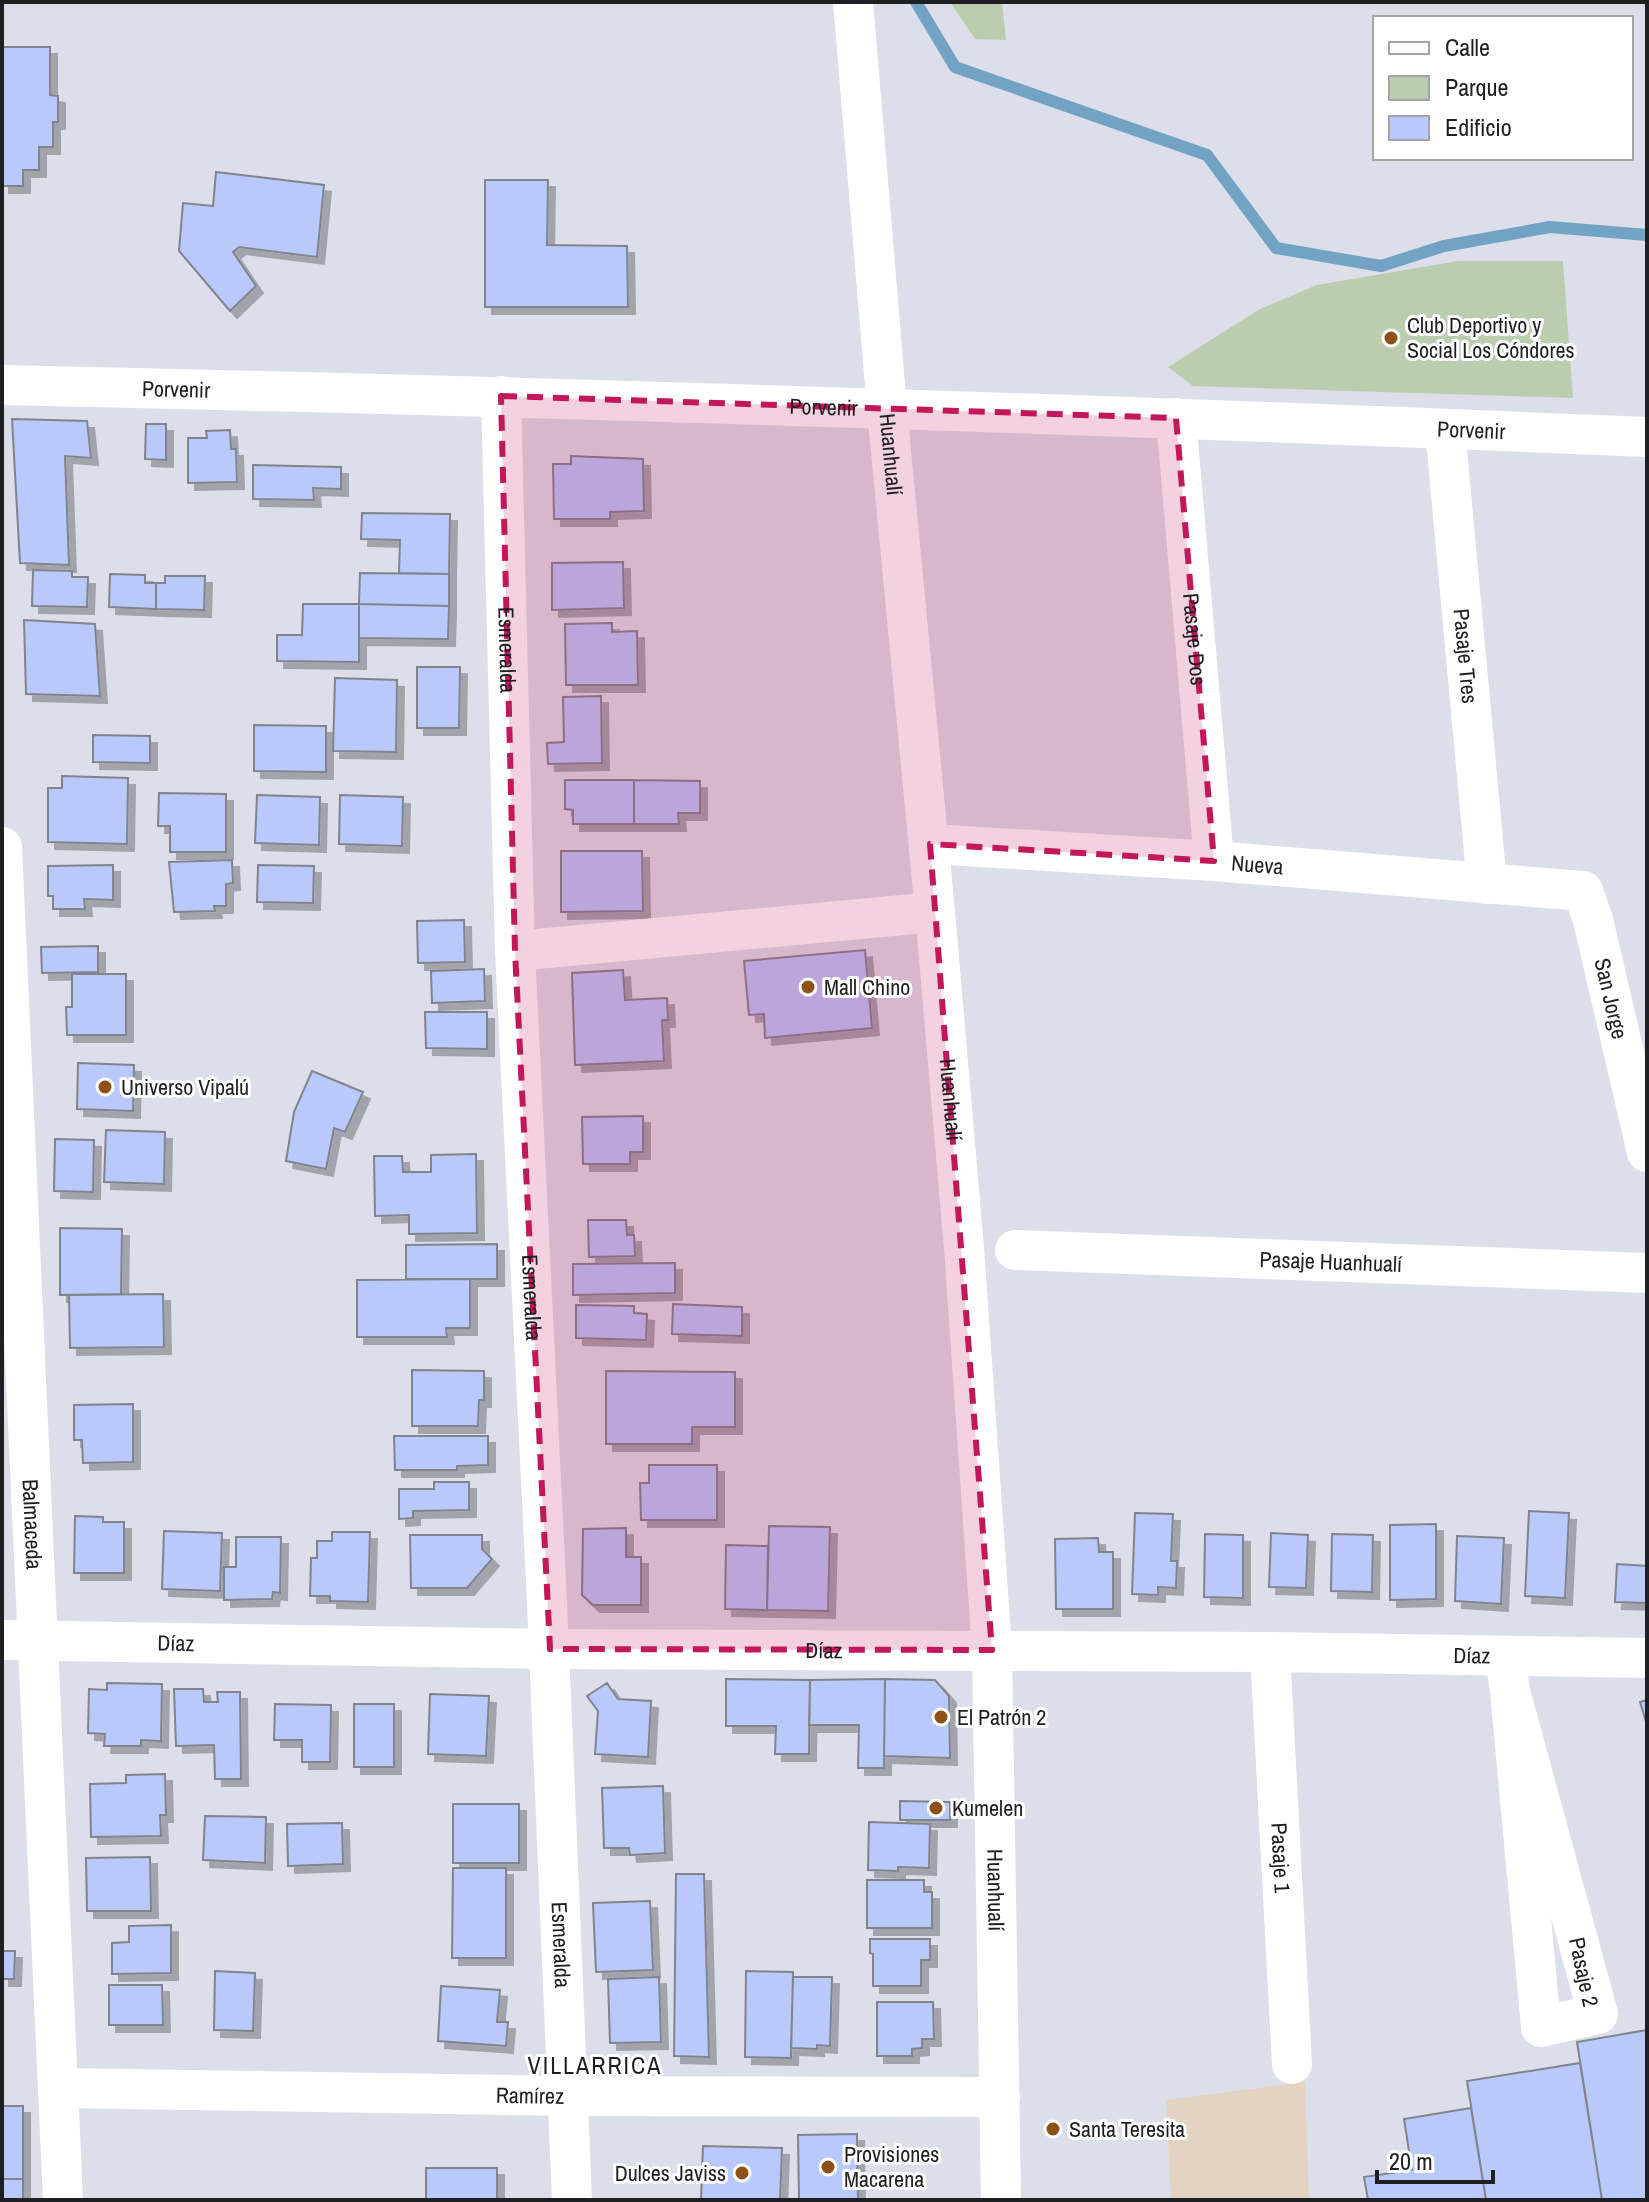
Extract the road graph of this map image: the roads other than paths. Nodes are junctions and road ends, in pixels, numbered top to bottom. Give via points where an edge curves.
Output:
1 (853, 2) edge
2 (2, 385) edge
3 (501, 396) junction
4 (887, 409) junction
5 (1176, 418) junction
6 (1445, 429) junction
7 (1647, 437) edge
8 (930, 844) junction
9 (2, 847) edge
10 (1214, 861) junction
11 (1487, 884) junction
12 (1583, 891) joint
13 (935, 912) junction
14 (515, 951) junction
15 (6, 1023) edge
16 (1635, 1052) edge
17 (1647, 1152) edge
18 (1015, 1250) dead end
19 (1647, 1273) edge
20 (21, 1641) edge
21 (550, 1649) junction
22 (992, 1650) junction
23 (1270, 1652) junction
24 (1647, 1658) edge
25 (1508, 1674) junction
26 (1292, 2064) dead end
27 (60, 2088) junction
28 (569, 2096) junction
29 (1000, 2097) junction
30 (63, 2200) edge
31 (572, 2200) edge
32 (1001, 2200) edge

1 - 4 street, Huanhualí
2 - 3 street, Porvenir
3 - 4 street, Porvenir
3 - 14 street, Esmeralda
4 - 5 street, Porvenir
4 - 8 street, Huanhualí
5 - 6 street, Porvenir
5 - 10 street, Pasaje Dos
6 - 7 street, Porvenir
6 - 11 street, Pasaje Tres
8 - 10 street, Nueva
8 - 13 street, Huanhualí
9 - 15 street, Balmaceda
10 - 11 street, Nueva
11 - 12 street, Nueva
12 - 16 street, San Jorge
13 - 14 street
13 - 22 street, Huanhualí
14 - 21 street, Esmeralda
15 - 20 street, Balmaceda
16 - 17 street, San Jorge
18 - 19 street, Pasaje Huanhualí
20 - 21 street, Díaz
20 - 27 street, Balmaceda
21 - 22 street, Díaz
21 - 28 street, Esmeralda
22 - 23 street, Díaz
22 - 29 street, Huanhualí
23 - 25 street, Díaz
23 - 26 street, Pasaje 1
24 - 25 street, Díaz
25 - 25 street, Pasaje 2 via 1530,1904 1541,2027 1598,2014
27 - 28 street, Ramírez
27 - 30 street, Balmaceda
28 - 29 street, Ramírez
28 - 31 street, Esmeralda
29 - 32 street, Huanhualí

